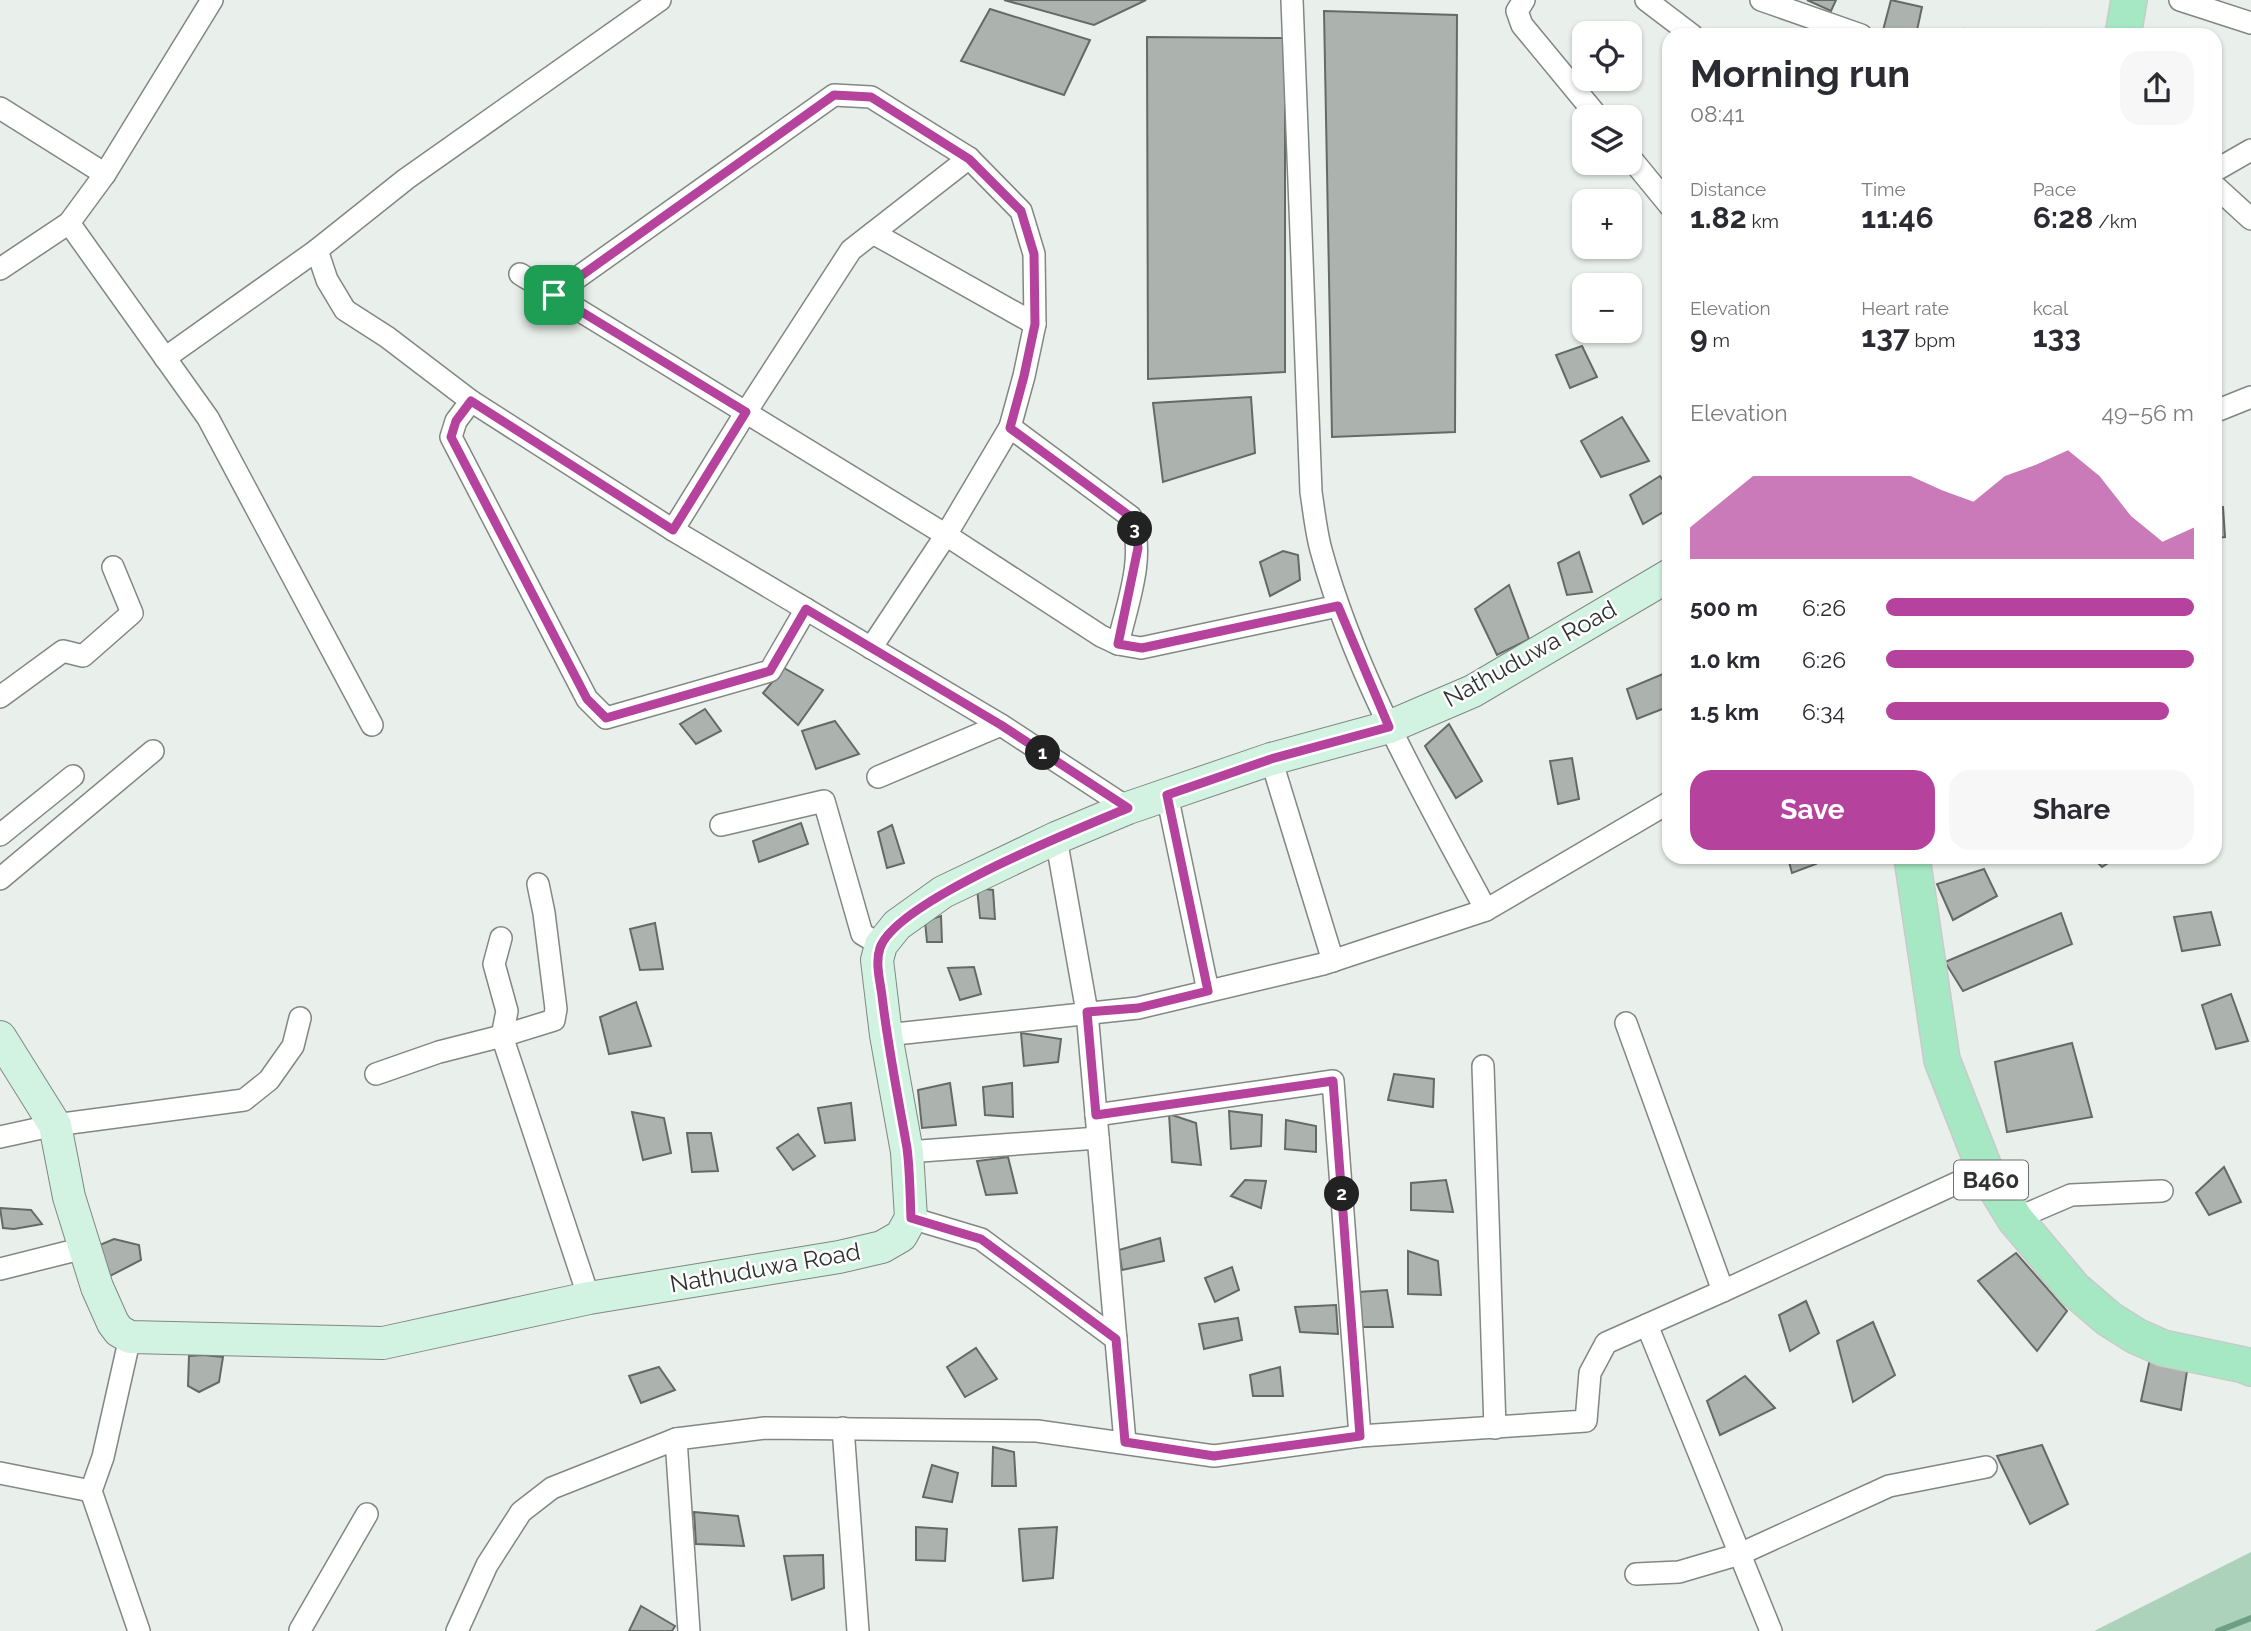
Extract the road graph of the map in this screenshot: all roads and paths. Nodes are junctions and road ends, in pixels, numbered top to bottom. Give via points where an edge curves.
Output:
1 (212, 0) edge
2 (660, 0) edge
3 (1292, 0) edge
4 (1524, 0) edge
5 (1646, 0) edge
6 (1761, 0) edge
7 (2129, 0) edge
8 (2180, 0) edge
9 (2251, 23) edge
10 (1683, 28) edge
11 (1841, 28) edge
12 (2124, 28) edge
13 (1588, 105) edge
14 (0, 107) edge
15 (2251, 150) edge
16 (969, 159) junction
17 (2222, 167) edge
18 (1642, 172) edge
19 (105, 174) junction
20 (2222, 192) edge
21 (1662, 196) edge
22 (2251, 219) edge
23 (69, 223) junction
24 (873, 233) junction
25 (317, 250) junction
26 (0, 269) edge
27 (520, 274) dead end
28 (554, 295) junction
29 (1035, 324) junction
30 (165, 358) junction
31 (2251, 397) edge
32 (471, 401) junction
33 (2222, 409) edge
34 (746, 412) junction
35 (1010, 428) junction
36 (673, 530) junction
37 (946, 535) junction
38 (113, 567) dead end
39 (1662, 580) edge
40 (1338, 606) junction
41 (806, 609) junction
42 (1118, 644) junction
43 (871, 648) junction
44 (0, 697) edge
45 (372, 725) dead end
46 (1001, 725) junction
47 (1389, 727) junction
48 (153, 751) dead end
49 (1271, 759) junction
50 (73, 776) dead end
51 (878, 778) dead end
52 (1167, 795) junction
53 (1662, 807) edge
54 (1128, 808) junction
55 (721, 825) dead end
56 (0, 835) edge
57 (1056, 838) junction
58 (1913, 864) edge
59 (0, 879) edge
60 (538, 884) dead end
61 (1486, 910) junction
62 (501, 938) dead end
63 (881, 945) junction
64 (1333, 961) junction
65 (1208, 991) junction
66 (1087, 1012) junction
67 (300, 1018) dead end
68 (1626, 1023) dead end
69 (886, 1035) junction
70 (0, 1037) edge
71 (502, 1037) junction
72 (1483, 1066) dead end
73 (376, 1074) dead end
74 (1096, 1115) junction
75 (55, 1125) junction
76 (0, 1137) edge
77 (1098, 1138) junction
78 (907, 1152) junction
79 (1985, 1170) junction
80 (2162, 1191) dead end
81 (911, 1218) junction
82 (2015, 1219) junction
83 (84, 1248) junction
84 (0, 1269) edge
85 (1723, 1291) junction
86 (589, 1298) junction
87 (1647, 1325) junction
88 (130, 1337) junction
89 (1116, 1339) junction
90 (2251, 1368) edge
91 (843, 1428) junction
92 (1495, 1428) junction
93 (1360, 1436) junction
94 (676, 1439) junction
95 (1125, 1442) junction
96 (1986, 1467) dead end
97 (0, 1473) edge
98 (91, 1491) junction
99 (367, 1514) dead end
100 (1740, 1554) junction
101 (1636, 1574) dead end
102 (139, 1631) edge
103 (299, 1631) edge
104 (457, 1631) edge
105 (689, 1631) edge
106 (858, 1631) edge
107 (1771, 1631) edge

1 - 19 street
2 - 25 street via 406,179
3 - 40 street via 1311,492 1320,548
4 - 13 street via 1517,10 1522,25
5 - 10 street
6 - 11 street
7 - 12 main road
8 - 9 street
14 - 19 street
15 - 17 street
16 - 24 street
16 - 28 street via 871,97 834,95
16 - 29 street via 1021,211 1034,254
18 - 21 street
19 - 23 street
20 - 22 street
23 - 26 street
23 - 30 street
24 - 29 street
24 - 34 street via 852,250
25 - 30 street
25 - 32 street via 327,280 345,310
27 - 28 street
28 - 34 street
29 - 35 street
30 - 45 street via 208,418
31 - 33 street
32 - 36 street
32 - 41 street via 451,437 587,699 606,718 770,671
34 - 36 street
34 - 37 street
35 - 37 street
35 - 42 street via 1131,517 1138,548
36 - 41 street
37 - 42 street
37 - 43 street
38 - 44 street via 132,613 83,656 63,651
39 - 47 street, Nathuduwa Road via 1473,691
40 - 42 street via 1142,648
40 - 47 street
41 - 43 street
43 - 46 street
46 - 51 street
46 - 54 street
47 - 49 street, Nathuduwa Road
47 - 61 street
48 - 59 street
49 - 52 street, Nathuduwa Road
49 - 64 street
50 - 56 street
52 - 54 street, Nathuduwa Road
52 - 65 street
53 - 61 street
54 - 57 street, Nathuduwa Road
55 - 63 street via 824,801 862,934
57 - 63 street, Nathuduwa Road via 943,892 897,925
57 - 66 street
58 - 79 main road, B460 via 1942,1060
60 - 71 street via 554,1020
61 - 64 street
62 - 71 street via 494,964 507,1011
63 - 69 street via 877,960
64 - 65 street
65 - 66 street via 1138,1008
66 - 69 street
66 - 74 street
67 - 75 street via 293,1046 269,1080 244,1100
68 - 85 street
69 - 78 street
70 - 75 street
71 - 73 street
71 - 86 street
72 - 92 street
74 - 77 street
74 - 93 street via 1333,1081
75 - 76 street
75 - 83 street
77 - 78 street
77 - 89 street
78 - 81 street
79 - 82 main road, B460
79 - 85 street
80 - 82 street via 2071,1195
81 - 86 street, Nathuduwa Road via 901,1236 882,1247
81 - 89 street via 981,1239
82 - 90 main road, B460 via 2074,1289 2109,1319 2163,1348
83 - 84 street
83 - 88 street via 106,1311
85 - 87 street
86 - 88 street, Nathuduwa Road via 383,1343
87 - 92 street via 1606,1343 1590,1373 1586,1421
87 - 100 street
88 - 98 street
89 - 95 street
91 - 94 street via 765,1428
91 - 95 street via 1037,1431
91 - 106 street
92 - 93 street
93 - 95 street via 1214,1456
94 - 104 street via 552,1489 521,1512 486,1565
94 - 105 street
96 - 100 street via 1889,1486
97 - 98 street
98 - 102 street
99 - 103 street
100 - 101 street via 1679,1572
100 - 107 street

